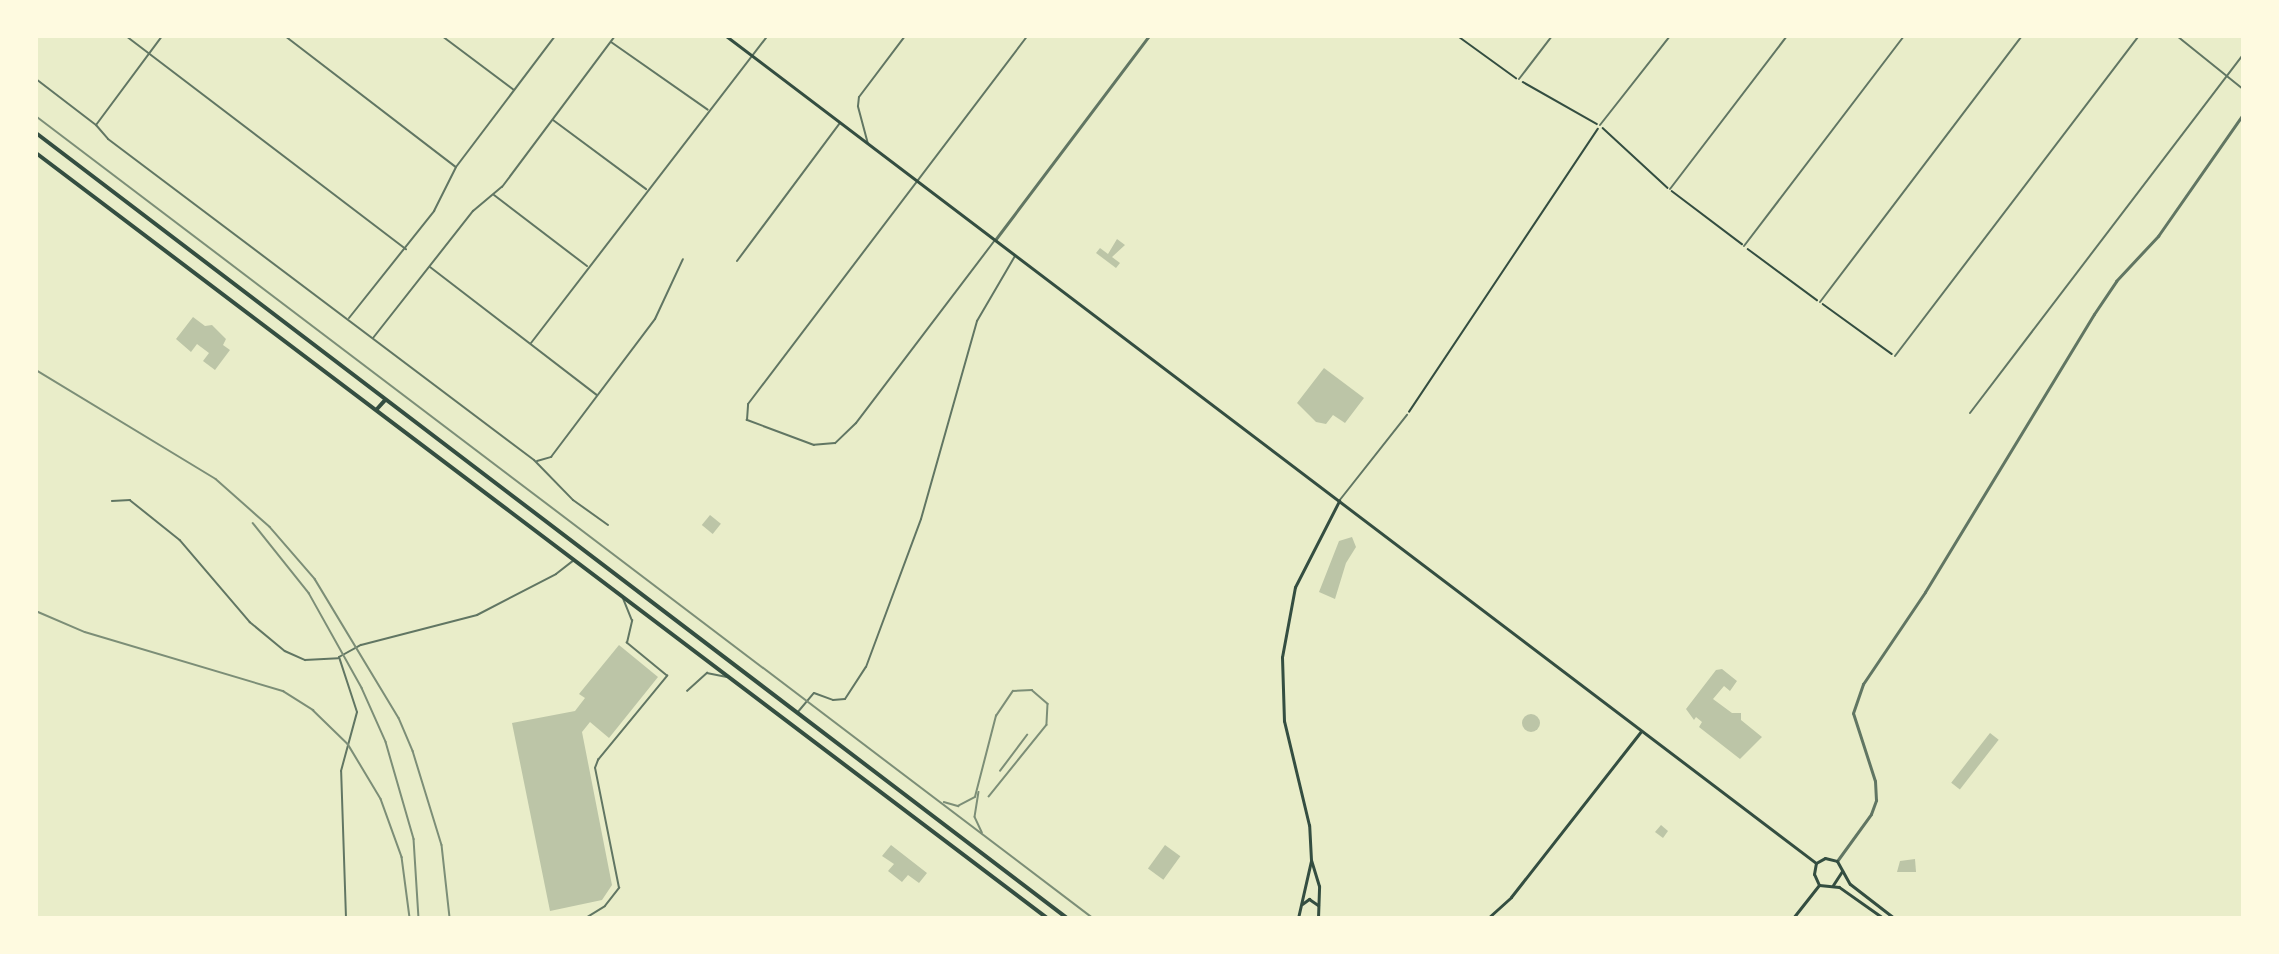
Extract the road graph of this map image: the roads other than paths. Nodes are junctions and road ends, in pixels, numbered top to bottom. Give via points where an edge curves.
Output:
1 (126, 36) edge
2 (162, 36) edge
3 (285, 36) edge
4 (442, 36) edge
5 (555, 36) edge
6 (615, 36) edge
7 (726, 36) edge
8 (767, 36) edge
9 (906, 36) edge
10 (1027, 36) edge
11 (1149, 36) edge
12 (1552, 36) edge
13 (1670, 36) edge
14 (1787, 36) edge
15 (1904, 36) edge
16 (2022, 36) edge
17 (2139, 36) edge
18 (2177, 36) edge
19 (611, 42) junction
20 (149, 54) junction
21 (2243, 55) edge
22 (752, 56) junction
23 (2228, 75) junction
24 (36, 79) edge
25 (1519, 79) road end
26 (2243, 89) edge
27 (514, 90) junction
28 (708, 110) junction
29 (2243, 114) edge
30 (553, 120) junction
31 (840, 123) junction
32 (96, 124) junction
33 (1600, 125) road end
34 (36, 133) edge
35 (868, 144) junction
36 (36, 153) edge
37 (456, 167) junction
38 (916, 180) junction
39 (646, 189) junction
40 (1670, 189) road end
41 (494, 195) junction
42 (995, 240) junction
43 (1744, 246) road end
44 (406, 249) junction
45 (1015, 256) junction
46 (683, 259) dead end
47 (737, 261) dead end
48 (430, 267) junction
49 (587, 267) junction
50 (1820, 302) road end
51 (350, 318) junction
52 (374, 338) junction
53 (531, 343) junction
54 (1895, 356) road end
55 (597, 394) junction
56 (384, 400) junction
57 (377, 410) junction
58 (1970, 413) dead end
59 (1407, 415) road end
60 (534, 460) junction
61 (112, 501) dead end
62 (1339, 501) junction
63 (608, 525) dead end
64 (574, 560) junction
65 (621, 595) junction
66 (339, 657) junction
67 (730, 678) junction
68 (687, 691) dead end
69 (797, 712) junction
70 (1641, 731) junction
71 (1311, 860) junction
72 (1837, 861) junction
73 (1816, 863) junction
74 (1841, 870) junction
75 (1820, 885) junction
76 (1831, 886) junction
77 (1301, 905) junction
78 (1318, 905) junction
79 (1064, 917) edge
80 (346, 918) edge
81 (586, 918) edge
82 (1047, 918) edge
83 (1298, 918) edge
84 (1318, 918) edge
85 (1488, 918) edge
86 (1793, 918) edge
87 (1883, 918) edge
88 (1894, 918) edge

1 - 20 street
2 - 20 street
3 - 37 street
4 - 27 street
5 - 27 street
6 - 19 street
7 - 22 main road
8 - 22 street
9 - 35 street via 860,97 858,106
10 - 38 street
11 - 42 street
12 - 25 street
13 - 33 street
14 - 40 street
15 - 43 street
16 - 50 street
17 - 54 street
18 - 23 street
19 - 28 street
19 - 30 street
20 - 32 street
20 - 44 street
21 - 23 street
22 - 28 street
22 - 31 main road
23 - 26 street
23 - 58 street
24 - 32 street
27 - 37 street
28 - 39 street
29 - 72 street via 2158,236 2116,281 1925,592 1863,684 1853,713 1875,781 1876,800 1871,814
30 - 39 street
30 - 41 street
31 - 35 main road
31 - 47 street
32 - 51 street via 108,139
34 - 56 main road
35 - 38 main road
36 - 57 main road
37 - 44 street via 434,212
38 - 42 main road
38 - 42 street via 744,412 753,425 814,445 835,443 856,423
39 - 49 street
41 - 48 street via 473,211
41 - 49 street
42 - 45 main road
44 - 51 street
45 - 62 main road
45 - 69 street via 977,321 918,528 866,668 845,699 833,700 814,693
46 - 55 street via 655,319
48 - 52 street
48 - 53 street
49 - 53 street
51 - 52 street
52 - 60 street
53 - 55 street
55 - 60 street via 551,457 540,462
56 - 57 main road
56 - 69 main road
57 - 64 main road
59 - 62 street
60 - 63 street via 573,500
61 - 66 lane via 130,500 173,534 250,622 285,651 305,660
62 - 70 main road
62 - 71 main road via 1295,587 1282,657 1284,721 1306,806
64 - 65 main road
64 - 66 street via 556,574 477,615 361,645
65 - 67 main road
65 - 81 lane via 632,621 627,637 630,647 667,676 595,768 619,888 610,901
66 - 80 street via 357,712 342,763
67 - 68 lane via 707,673
67 - 82 main road
69 - 79 main road
70 - 73 main road
70 - 85 main road via 1511,897
71 - 77 main road
71 - 78 main road via 1319,886
72 - 73 main road via 1825,858
72 - 74 main road
73 - 75 main road via 1814,874
74 - 76 main road via 1839,881
74 - 88 main road via 1850,884
75 - 76 main road
75 - 86 main road
76 - 87 main road via 1845,890
77 - 78 main road via 1309,899
77 - 83 main road
78 - 84 main road

